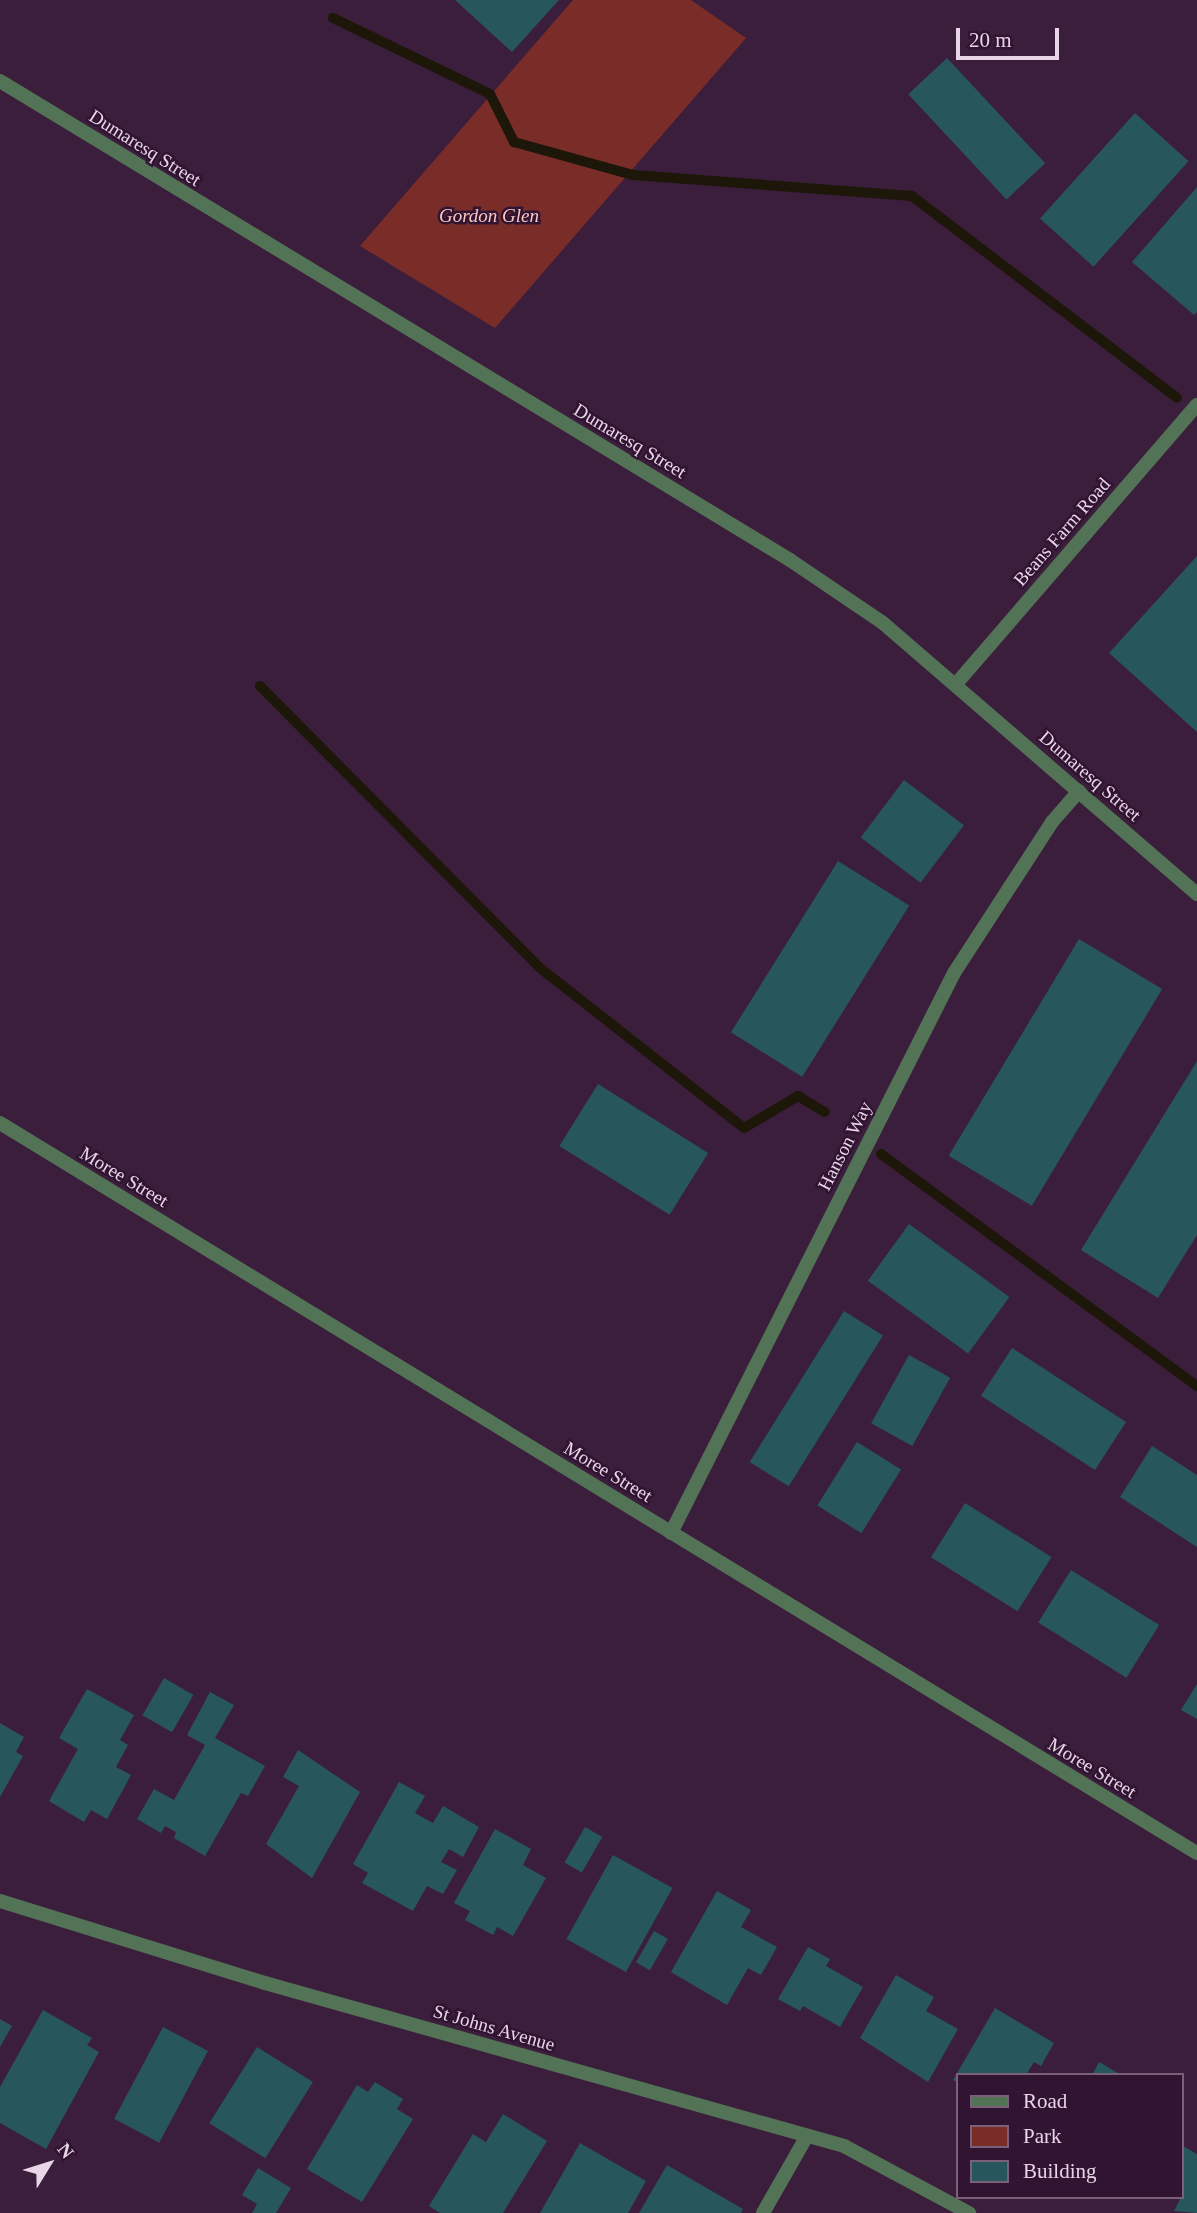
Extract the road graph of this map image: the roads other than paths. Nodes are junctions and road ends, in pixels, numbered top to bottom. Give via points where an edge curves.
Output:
1 (0, 80) edge
2 (1197, 405) edge
3 (956, 684) junction
4 (1079, 791) junction
5 (1197, 894) edge
6 (0, 1123) edge
7 (671, 1533) junction
8 (1197, 1853) edge
9 (0, 1900) edge
10 (807, 2136) junction
11 (763, 2213) edge
12 (969, 2213) edge

1 - 3 street, Dumaresq Street via 790,560 883,623
2 - 3 street, Beans Farm Road
3 - 4 street, Dumaresq Street
4 - 5 street, Dumaresq Street
4 - 7 street, Hanson Way via 1052,822 954,974
6 - 7 street, Moree Street
7 - 8 street, Moree Street
9 - 10 street, St Johns Avenue via 265,1983
10 - 11 street
10 - 12 street, St Johns Avenue via 844,2146

